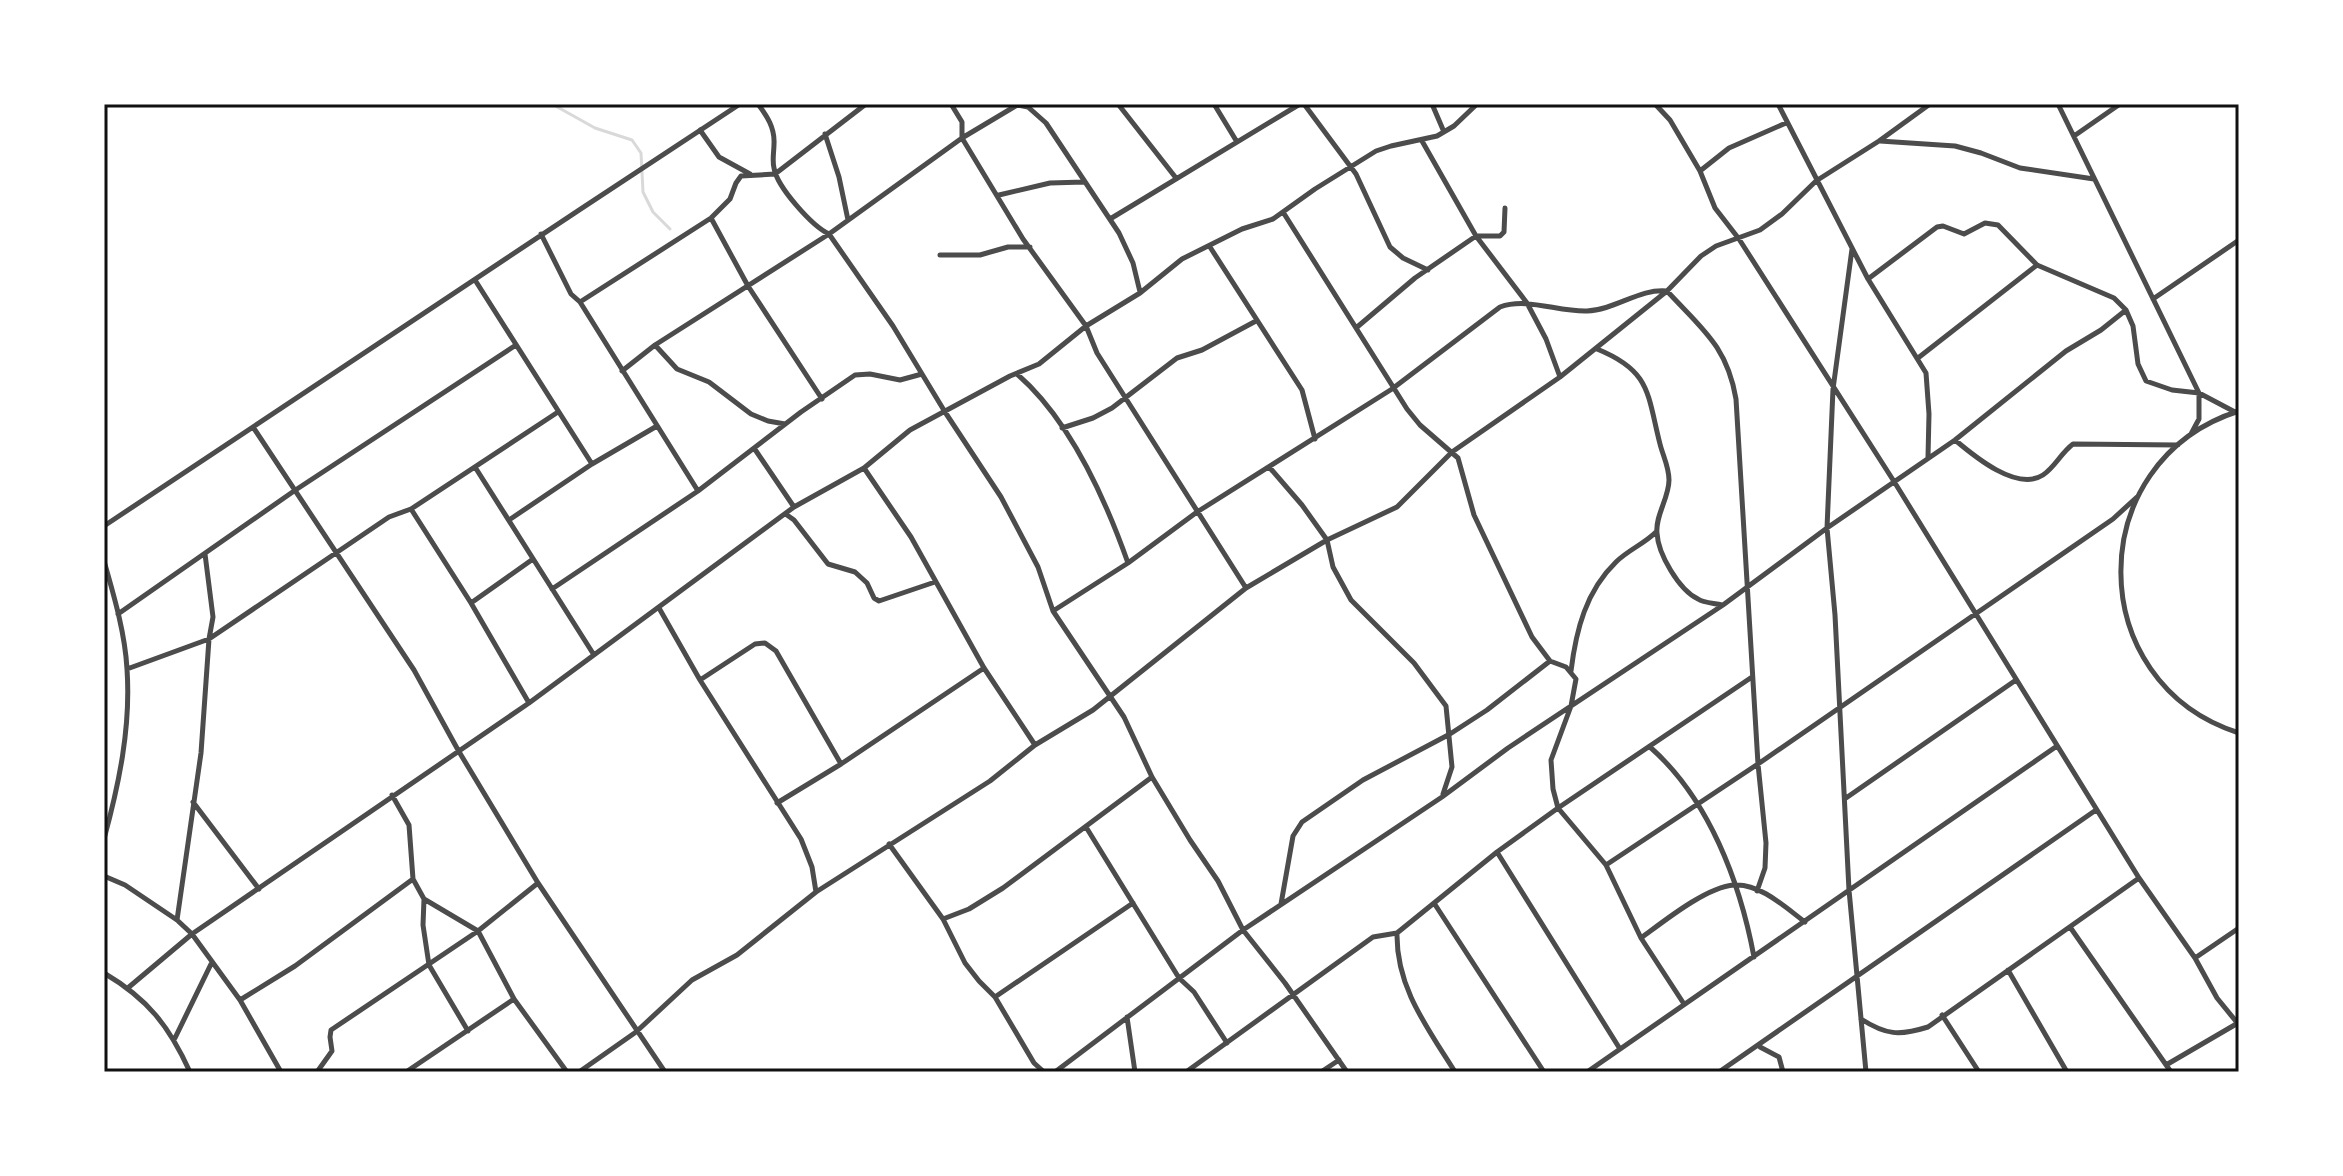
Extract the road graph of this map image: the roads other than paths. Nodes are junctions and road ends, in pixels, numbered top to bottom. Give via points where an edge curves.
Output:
1 (740, 104) edge
2 (758, 104) edge
3 (866, 104) edge
4 (951, 104) edge
5 (1016, 104) edge
6 (1118, 104) edge
7 (1214, 104) edge
8 (1302, 104) edge
9 (1432, 104) edge
10 (1477, 104) edge
11 (1655, 104) edge
12 (1778, 104) edge
13 (1930, 104) edge
14 (2058, 104) edge
15 (2120, 104) edge
16 (1786, 123) junction
17 (700, 130) junction
18 (1444, 132) junction
19 (825, 134) junction
20 (2074, 136) junction
21 (962, 138) junction
22 (1422, 141) junction
23 (1879, 141) junction
24 (1237, 142) junction
25 (1351, 165) junction
26 (1700, 171) junction
27 (751, 174) junction
28 (775, 174) junction
29 (1176, 178) junction
30 (2095, 179) junction
31 (1816, 181) junction
32 (1085, 182) junction
33 (999, 195) junction
34 (1505, 208) dead end
35 (1283, 212) junction
36 (711, 218) junction
37 (1110, 219) junction
38 (848, 220) junction
39 (541, 234) junction
40 (829, 234) junction
41 (1476, 236) junction
42 (1739, 239) junction
43 (2239, 240) edge
44 (1030, 247) junction
45 (1210, 247) junction
46 (1852, 249) junction
47 (940, 255) dead end
48 (2037, 265) junction
49 (1428, 270) junction
50 (1868, 279) junction
51 (475, 280) junction
52 (748, 286) junction
53 (1667, 291) junction
54 (1140, 293) junction
55 (2153, 299) junction
56 (580, 302) junction
57 (1527, 303) junction
58 (2126, 310) junction
59 (1256, 321) junction
60 (1086, 326) junction
61 (1356, 328) junction
62 (516, 345) junction
63 (655, 345) junction
64 (1597, 349) junction
65 (1918, 358) junction
66 (622, 371) junction
67 (922, 374) junction
68 (1017, 374) junction
69 (1560, 377) junction
70 (1392, 389) junction
71 (1833, 389) junction
72 (2199, 393) junction
73 (822, 399) junction
74 (1126, 399) junction
75 (558, 412) junction
76 (945, 412) junction
77 (2237, 412) edge
78 (786, 424) junction
79 (657, 426) junction
80 (253, 427) junction
81 (1062, 428) junction
82 (2191, 435) junction
83 (1315, 439) junction
84 (1955, 440) junction
85 (2178, 445) junction
86 (754, 448) junction
87 (1452, 452) junction
88 (1928, 458) junction
89 (592, 464) junction
90 (475, 467) junction
91 (864, 468) junction
92 (1270, 468) junction
93 (1895, 483) junction
94 (294, 491) junction
95 (698, 491) junction
96 (2137, 497) junction
97 (794, 507) junction
98 (411, 509) junction
99 (1197, 512) junction
100 (787, 515) junction
101 (509, 520) junction
102 (104, 526) edge
103 (1827, 528) junction
104 (1656, 532) junction
105 (1327, 540) junction
106 (338, 553) junction
107 (205, 554) junction
108 (533, 559) junction
109 (104, 561) edge
110 (1128, 563) junction
111 (935, 582) junction
112 (1747, 586) junction
113 (1246, 588) junction
114 (552, 589) junction
115 (471, 603) junction
116 (1723, 605) junction
117 (658, 608) junction
118 (1053, 611) junction
119 (118, 614) junction
120 (1975, 614) junction
121 (209, 639) junction
122 (594, 655) junction
123 (1550, 661) junction
124 (984, 668) junction
125 (127, 669) junction
126 (1571, 672) junction
127 (1752, 677) junction
128 (700, 680) junction
129 (2016, 680) junction
130 (1110, 695) junction
131 (529, 703) junction
132 (1571, 706) junction
133 (1840, 706) junction
134 (2239, 733) edge
135 (1450, 734) junction
136 (1035, 745) junction
137 (2057, 746) junction
138 (1650, 747) junction
139 (458, 750) junction
140 (841, 764) junction
141 (1758, 764) junction
142 (1152, 777) junction
143 (392, 795) junction
144 (1442, 797) junction
145 (1846, 798) junction
146 (193, 802) junction
147 (777, 803) junction
148 (1698, 804) junction
149 (1558, 808) junction
150 (2096, 809) junction
151 (1086, 827) junction
152 (104, 839) edge
153 (889, 844) junction
154 (1497, 852) junction
155 (1606, 865) junction
156 (104, 876) edge
157 (2139, 878) junction
158 (413, 879) junction
159 (538, 883) junction
160 (1734, 885) junction
161 (259, 889) junction
162 (1849, 890) junction
163 (1757, 891) junction
164 (816, 892) junction
165 (424, 899) junction
166 (1133, 903) junction
167 (1434, 903) junction
168 (1281, 905) junction
169 (943, 919) junction
170 (177, 920) junction
171 (1805, 922) junction
172 (2070, 927) junction
173 (2239, 928) edge
174 (1243, 930) junction
175 (478, 931) junction
176 (1397, 933) junction
177 (192, 934) junction
178 (1641, 938) junction
179 (1754, 957) junction
180 (2195, 958) junction
181 (212, 962) junction
182 (429, 965) junction
183 (2008, 970) junction
184 (104, 973) edge
185 (1856, 977) junction
186 (1179, 978) junction
187 (129, 987) junction
188 (1294, 995) junction
189 (995, 997) junction
190 (514, 999) junction
191 (240, 1000) junction
192 (1684, 1004) junction
193 (1942, 1015) junction
194 (1127, 1016) junction
195 (1861, 1019) junction
196 (2238, 1024) edge
197 (468, 1031) junction
198 (636, 1032) junction
199 (174, 1038) junction
200 (1227, 1043) junction
201 (1759, 1046) junction
202 (1620, 1049) junction
203 (1339, 1060) junction
204 (2166, 1065) junction
205 (190, 1072) edge
206 (281, 1072) edge
207 (317, 1072) edge
208 (406, 1072) edge
209 (567, 1072) edge
210 (579, 1072) edge
211 (665, 1072) edge
212 (1044, 1072) edge
213 (1055, 1072) edge
214 (1135, 1072) edge
215 (1186, 1072) edge
216 (1321, 1072) edge
217 (1347, 1072) edge
218 (1455, 1072) edge
219 (1544, 1072) edge
220 (1587, 1072) edge
221 (1719, 1072) edge
222 (1783, 1072) edge
223 (1866, 1072) edge
224 (1979, 1072) edge
225 (2067, 1072) edge
226 (2171, 1072) edge

1 - 17 street
2 - 28 street via 774,134
3 - 19 street
4 - 21 street via 962,122
5 - 21 street
5 - 32 street via 1038,113
6 - 29 street
7 - 24 street
8 - 24 street
8 - 25 street
9 - 18 street
10 - 18 street
11 - 26 street
12 - 16 street
13 - 23 street
14 - 20 street
15 - 20 street
16 - 26 street via 1729,148
16 - 31 street
17 - 27 street via 719,157
17 - 39 street
18 - 22 street
19 - 28 street
19 - 38 street
20 - 30 street
21 - 33 street
21 - 38 street
22 - 25 street via 1391,146
22 - 41 street
23 - 30 street via 1955,146 2020,168
23 - 31 street
24 - 29 street
25 - 35 street
25 - 49 street via 1390,247
26 - 42 street via 1715,208
27 - 28 street
27 - 36 street via 738,179 730,199
28 - 40 street via 807,219
29 - 37 street
30 - 55 street
31 - 42 street via 1782,214
31 - 46 street
32 - 33 street
32 - 37 street
33 - 44 street
34 - 41 street via 1500,236
35 - 45 street
35 - 61 street
36 - 52 street
36 - 56 street
37 - 54 street via 1133,263
38 - 40 street
39 - 51 street
39 - 56 street
40 - 52 street
40 - 67 street
41 - 49 street
41 - 57 street
42 - 53 street via 1701,256
42 - 71 street
43 - 55 street
44 - 47 street
44 - 60 street
45 - 54 street via 1182,259
45 - 59 street
46 - 50 street
46 - 71 street
48 - 50 street via 1998,225 1985,223 1964,234 1943,226
48 - 58 street via 2114,298
48 - 65 street
49 - 61 street
50 - 65 street
51 - 62 street
51 - 80 street
52 - 63 street
52 - 73 street
53 - 57 street via 1589,311
53 - 64 street
53 - 112 street via 1723,355 1732,375
54 - 60 street
55 - 72 street
56 - 66 street
57 - 69 street
57 - 70 street via 1510,303 1491,312
58 - 72 street via 2146,381
58 - 84 street
59 - 74 street via 1177,358
59 - 83 street via 1302,390
60 - 68 street via 1039,364
60 - 74 street
61 - 70 street
62 - 75 street
62 - 94 street
63 - 66 street
63 - 78 street via 677,369 709,382 751,414
64 - 69 street
64 - 104 street via 1623,359 1649,394 1669,475
65 - 88 street via 1926,373
66 - 79 street
67 - 73 street via 900,380 855,375
67 - 76 street
68 - 76 street
68 - 81 street
69 - 87 street
70 - 83 street
70 - 87 street via 1420,425
71 - 93 street
71 - 103 street
72 - 77 street
72 - 82 street via 2199,419
73 - 78 street
74 - 81 street
74 - 99 street
75 - 89 street
75 - 90 street
76 - 91 street via 910,430
76 - 118 street via 1001,497 1038,567
77 - 82 street
78 - 86 street
79 - 89 street
79 - 95 street
80 - 94 street
80 - 102 street
81 - 110 street via 1105,500
82 - 85 street
83 - 92 street
84 - 85 street via 1991,466 2025,480 2041,477 2073,444
84 - 88 street
85 - 96 street
86 - 95 street
86 - 97 street
87 - 105 street via 1397,507
87 - 123 street via 1487,544 1532,637
88 - 93 street
89 - 101 street
90 - 98 street
90 - 101 street
91 - 97 street
91 - 111 street
92 - 99 street
92 - 105 street
93 - 103 street
93 - 120 street
94 - 106 street
94 - 107 street
95 - 114 street
96 - 120 street
96 - 134 street via 2122,544 2120,577 2134,641 2173,695 2199,715
97 - 100 street
98 - 106 street via 389,517
98 - 115 street
99 - 110 street
99 - 113 street
100 - 111 street via 828,564 855,572 879,601
100 - 117 street
101 - 108 street
103 - 112 street
103 - 133 street
104 - 116 street via 1680,586 1698,600
104 - 126 street via 1616,562 1592,590
105 - 113 street
105 - 135 street via 1342,587 1435,688 1446,706
106 - 121 street
106 - 139 street via 414,670
107 - 119 street
107 - 121 street via 213,617
108 - 114 street
108 - 115 street
109 - 119 street
110 - 118 street
111 - 124 street
112 - 116 street
112 - 127 street
113 - 130 street
114 - 122 street
115 - 131 street
116 - 132 street
117 - 122 street
117 - 128 street
118 - 130 street
119 - 125 street
120 - 129 street
120 - 133 street
121 - 125 street
121 - 146 street
122 - 131 street
123 - 126 street
123 - 135 street
124 - 136 street
124 - 140 street
125 - 152 street via 125,740
126 - 132 street via 1576,679
127 - 138 street
127 - 141 street
128 - 140 street via 755,644 765,643 776,651
128 - 147 street
129 - 137 street
129 - 145 street
130 - 136 street
130 - 142 street
131 - 139 street
132 - 144 street
132 - 149 street via 1551,760
133 - 141 street
133 - 145 street
135 - 144 street via 1452,767
135 - 168 street via 1363,780 1302,822 1293,836
136 - 153 street via 990,781
137 - 150 street
137 - 162 street
138 - 148 street via 1676,771
138 - 149 street
139 - 143 street
139 - 159 street
140 - 147 street
141 - 148 street
141 - 163 street via 1766,843
142 - 151 street
142 - 174 street
143 - 158 street via 409,825
143 - 161 street
144 - 168 street
145 - 162 street
146 - 161 street
146 - 170 street
147 - 164 street via 801,839
148 - 155 street
148 - 160 street
149 - 154 street
149 - 155 street
150 - 157 street
150 - 185 street
151 - 166 street
151 - 169 street via 1003,888
153 - 164 street
153 - 169 street
154 - 167 street
154 - 202 street
155 - 178 street
156 - 170 street
157 - 172 street
157 - 180 street
158 - 165 street
158 - 191 street
159 - 175 street
159 - 198 street
160 - 163 street
160 - 178 street via 1688,904
160 - 179 street
161 - 177 street
162 - 171 street
162 - 185 street
163 - 171 street
164 - 198 street via 737,955 692,980
165 - 175 street
165 - 182 street
166 - 186 street
166 - 189 street
167 - 176 street
167 - 219 street
168 - 174 street
169 - 189 street via 965,963
170 - 177 street
171 - 179 street
172 - 183 street
172 - 204 street
173 - 180 street
174 - 186 street
174 - 188 street
175 - 182 street
175 - 190 street
176 - 188 street via 1373,937
176 - 218 street via 1398,958 1414,1008
177 - 181 street
177 - 187 street
178 - 192 street
179 - 192 street
180 - 196 street
181 - 191 street
181 - 199 street
182 - 197 street
182 - 207 street via 331,1030 332,1051
183 - 193 street
183 - 225 street
184 - 187 street
185 - 195 street
185 - 201 street
186 - 194 street
186 - 200 street
187 - 199 street
188 - 200 street
188 - 203 street
189 - 212 street
190 - 197 street
190 - 209 street
191 - 206 street
192 - 202 street
193 - 195 street via 1910,1033 1882,1033
193 - 224 street
194 - 213 street
194 - 214 street
195 - 223 street
196 - 204 street
197 - 208 street
198 - 210 street
198 - 211 street
199 - 205 street
200 - 215 street
201 - 221 street
201 - 222 street via 1779,1057
202 - 220 street
203 - 216 street
203 - 217 street
204 - 226 street

